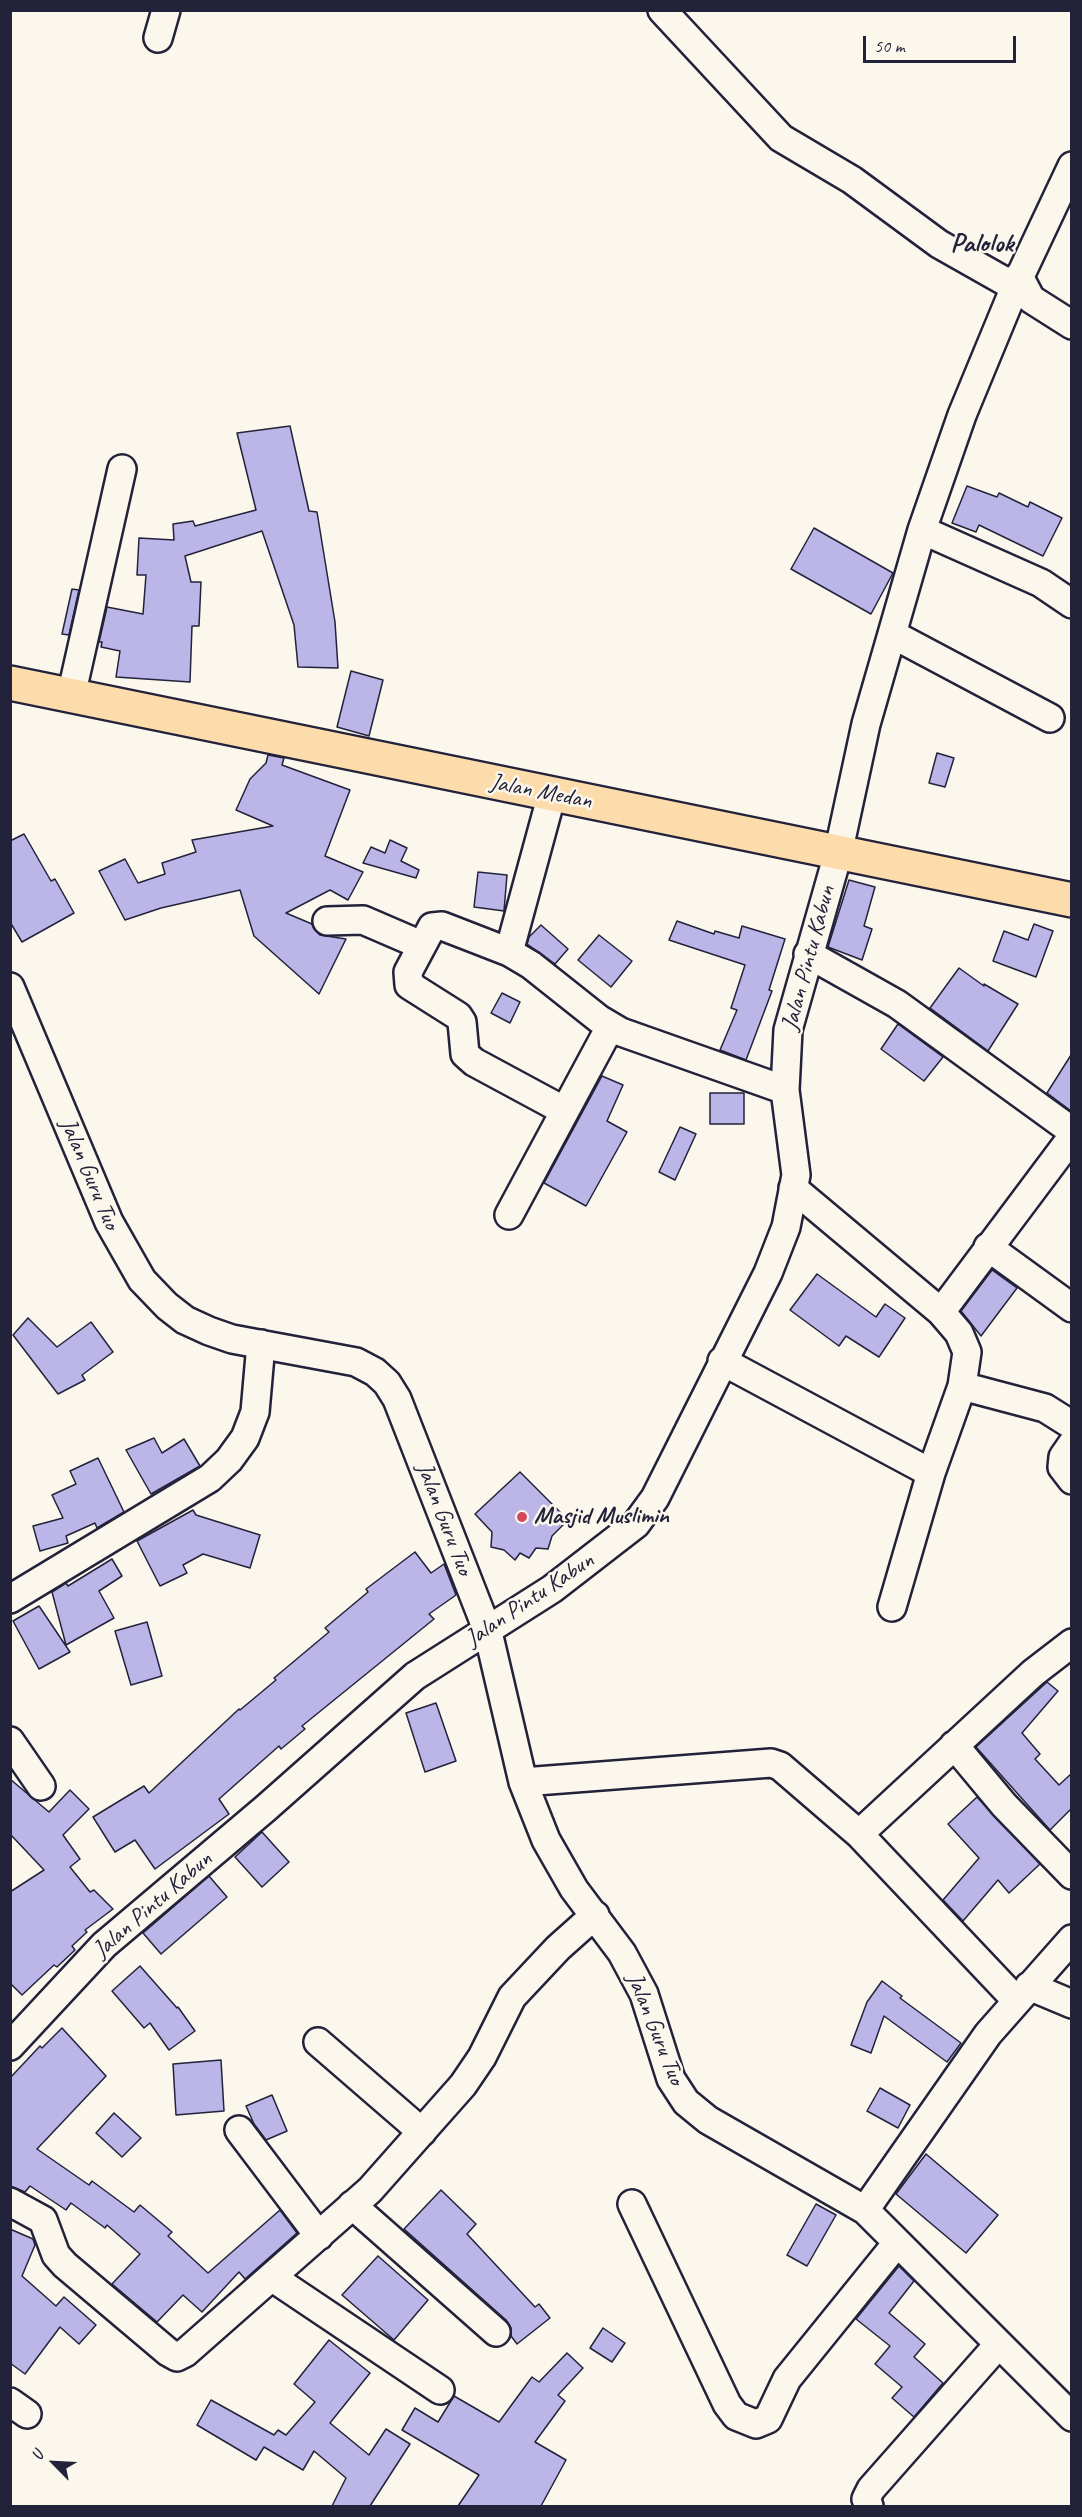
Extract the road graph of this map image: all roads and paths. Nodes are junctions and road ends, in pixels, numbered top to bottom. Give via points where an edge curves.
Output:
1 (166, 10) edge
2 (662, 10) edge
3 (158, 38) dead end
4 (1071, 166) edge
5 (1017, 281) junction
6 (1071, 325) edge
7 (122, 469) dead end
8 (922, 530) junction
9 (1071, 604) edge
10 (892, 634) junction
11 (10, 682) edge
12 (70, 696) junction
13 (1050, 718) dead end
14 (552, 794) junction
15 (838, 854) junction
16 (1071, 900) edge
17 (327, 921) dead end
18 (421, 945) junction
19 (510, 952) junction
20 (808, 954) junction
21 (10, 987) edge
22 (610, 1027) junction
23 (785, 1090) junction
24 (563, 1110) junction
25 (1071, 1131) edge
26 (1071, 1137) edge
27 (793, 1188) junction
28 (509, 1215) dead end
29 (988, 1247) junction
30 (1071, 1308) edge
31 (941, 1312) junction
32 (261, 1344) junction
33 (722, 1361) junction
34 (962, 1386) junction
35 (1071, 1425) edge
36 (1071, 1444) edge
37 (931, 1473) junction
38 (1071, 1480) edge
39 (10, 1599) edge
40 (892, 1607) dead end
41 (488, 1632) junction
42 (1071, 1643) edge
43 (10, 1741) edge
44 (954, 1745) junction
45 (523, 1782) junction
46 (41, 1786) dead end
47 (859, 1834) junction
48 (1071, 1875) edge
49 (595, 1916) junction
50 (1071, 1939) edge
51 (1022, 1993) junction
52 (1071, 2004) edge
53 (15, 2032) edge
54 (318, 2043) dead end
55 (239, 2130) dead end
56 (422, 2132) junction
57 (10, 2202) edge
58 (632, 2204) dead end
59 (352, 2205) junction
60 (865, 2211) junction
61 (319, 2236) junction
62 (897, 2243) junction
63 (273, 2278) junction
64 (496, 2332) dead end
65 (998, 2345) junction
66 (440, 2390) dead end
67 (1071, 2417) edge
68 (869, 2506) edge

1 - 3 street
2 - 5 street via 781,138 852,180 939,244
4 - 5 street, Jalan Pintu Kabun
5 - 6 street via 1031,299
5 - 8 street, Jalan Pintu Kabun via 962,415
7 - 12 street
8 - 9 street via 1041,583
8 - 10 street, Jalan Pintu Kabun
10 - 13 street
10 - 15 street, Jalan Pintu Kabun via 866,724
11 - 12 main road, Jalan Medan
12 - 14 main road, Jalan Medan
14 - 15 main road, Jalan Medan
14 - 19 street
15 - 16 main road, Jalan Medan
15 - 20 street, Jalan Pintu Kabun
17 - 18 street via 363,920
18 - 19 street via 429,929 436,925
18 - 24 street via 408,972 409,985 458,1016 465,1054
19 - 22 street
20 - 23 street, Jalan Pintu Kabun via 788,1030
20 - 25 street via 897,1004
21 - 32 street, Jalan Guru Tuo via 109,1222 142,1280 185,1320 232,1339
22 - 23 street
22 - 24 street
23 - 27 street, Jalan Pintu Kabun via 795,1175
24 - 28 street
26 - 29 street
27 - 31 street
27 - 33 street, Jalan Pintu Kabun via 786,1227 768,1273
29 - 30 street
29 - 31 street
31 - 34 street via 959,1333 967,1353
32 - 39 street via 255,1412 245,1438 229,1460 210,1478
32 - 41 street, Jalan Guru Tuo via 356,1362 387,1383 397,1399
33 - 37 street
33 - 41 street, Jalan Pintu Kabun via 675,1463 636,1524
34 - 35 street via 1045,1408
34 - 37 street
36 - 38 street via 1062,1467
37 - 40 street
41 - 45 street, Jalan Guru Tuo
41 - 53 street, Jalan Pintu Kabun via 416,1676 104,1945
42 - 44 street
43 - 46 street
44 - 47 street
44 - 48 street
45 - 47 street via 771,1763 787,1770
45 - 49 street, Jalan Guru Tuo via 546,1840 574,1889
47 - 51 street
49 - 56 street via 512,1997 463,2085
49 - 60 street, Jalan Guru Tuo via 622,1953 644,1994 671,2079 686,2102 708,2120
50 - 51 street
51 - 52 street
51 - 60 street via 960,2072
54 - 56 street
55 - 61 street
56 - 59 street
57 - 63 street via 43,2220 56,2255 65,2265 177,2357
58 - 62 street via 727,2404 736,2416 756,2424 768,2420 787,2379
59 - 61 street
59 - 64 street
60 - 62 street, Jalan Guru Tuo
61 - 63 street
62 - 65 street, Jalan Guru Tuo
63 - 66 street
65 - 67 street, Jalan Guru Tuo
65 - 68 street via 871,2489 866,2499

